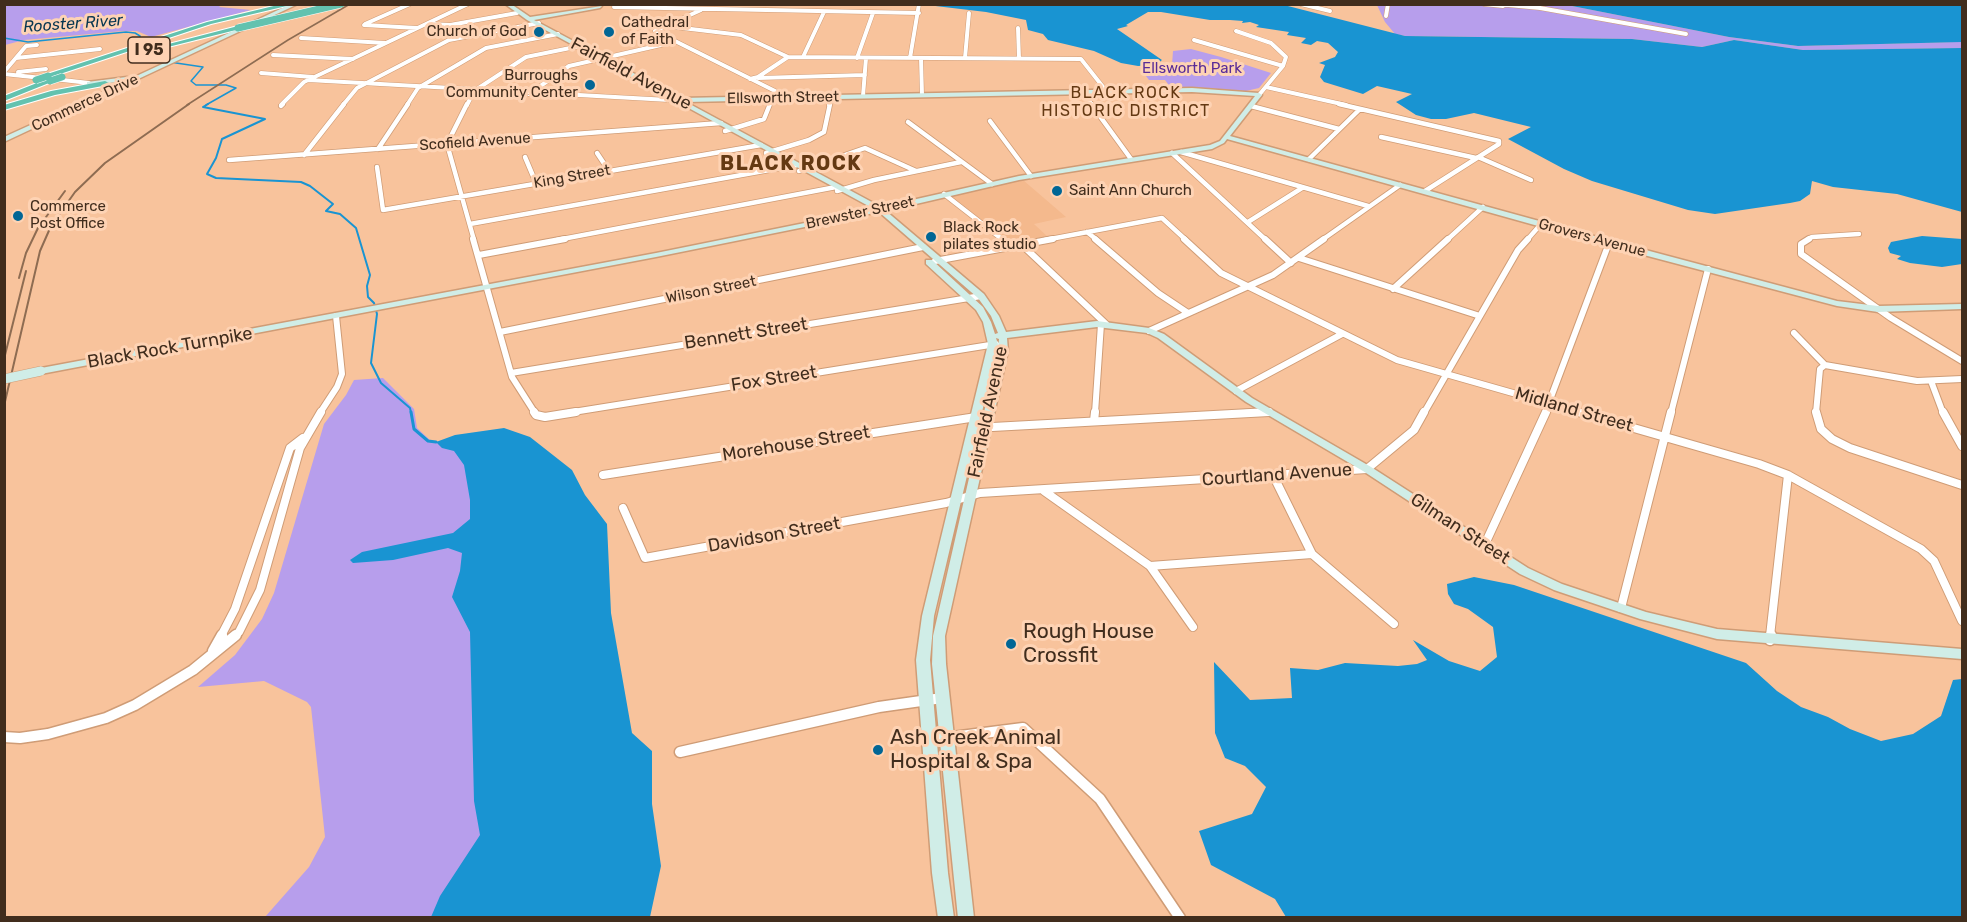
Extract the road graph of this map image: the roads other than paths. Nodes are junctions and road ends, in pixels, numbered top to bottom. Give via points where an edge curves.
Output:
1 (294, 4) edge
2 (322, 4) edge
3 (341, 4) edge
4 (410, 4) edge
5 (468, 4) edge
6 (507, 4) edge
7 (919, 4) edge
8 (1301, 4) edge
9 (1388, 4) edge
10 (1484, 4) edge
11 (1498, 4) edge
12 (499, 5) edge
13 (612, 6) edge
14 (704, 9) junction
15 (283, 10) junction
16 (260, 11) junction
17 (1330, 11) dead end
18 (516, 12) junction
19 (824, 12) junction
20 (873, 13) junction
21 (919, 13) junction
22 (969, 13) dead end
23 (1386, 16) dead end
24 (1614, 21) junction
25 (533, 22) junction
26 (428, 23) junction
27 (665, 26) junction
28 (419, 28) junction
29 (1018, 28) dead end
30 (1236, 31) dead end
31 (555, 34) junction
32 (1686, 34) dead end
33 (301, 38) dead end
34 (1194, 40) dead end
35 (674, 42) junction
36 (386, 43) junction
37 (37, 45) dead end
38 (577, 46) junction
39 (100, 49) dead end
40 (273, 55) dead end
41 (788, 57) junction
42 (803, 57) junction
43 (16, 58) junction
44 (857, 58) junction
45 (866, 58) junction
46 (910, 58) junction
47 (921, 58) junction
48 (965, 58) junction
49 (1019, 58) junction
50 (354, 59) junction
51 (599, 59) junction
52 (1283, 66) junction
53 (4, 73) edge
54 (261, 73) dead end
55 (47, 75) junction
56 (865, 75) junction
57 (315, 77) junction
58 (137, 78) junction
59 (750, 79) junction
60 (308, 80) junction
61 (88, 82) junction
62 (128, 82) junction
63 (105, 83) junction
64 (365, 84) junction
65 (1266, 87) junction
66 (418, 88) junction
67 (73, 89) junction
68 (474, 90) junction
69 (4, 92) edge
70 (1082, 92) junction
71 (1107, 92) junction
72 (661, 93) junction
73 (530, 94) junction
74 (922, 95) junction
75 (1259, 95) junction
76 (863, 96) junction
77 (831, 97) junction
78 (772, 98) junction
79 (780, 98) junction
80 (4, 99) edge
81 (669, 100) junction
82 (677, 100) junction
83 (1251, 105) junction
84 (281, 106) dead end
85 (4, 108) edge
86 (1360, 109) junction
87 (990, 121) dead end
88 (908, 122) dead end
89 (717, 124) junction
90 (1339, 129) junction
91 (729, 130) junction
92 (1226, 137) junction
93 (1381, 137) dead end
94 (5, 140) edge
95 (447, 144) junction
96 (761, 145) junction
97 (753, 147) junction
98 (378, 149) junction
99 (769, 152) junction
100 (1182, 152) junction
101 (597, 153) dead end
102 (1172, 153) junction
103 (304, 154) junction
104 (525, 157) dead end
105 (1477, 158) junction
106 (1131, 159) junction
107 (1310, 159) junction
108 (229, 160) dead end
109 (961, 162) junction
110 (377, 166) dead end
111 (790, 166) junction
112 (800, 168) junction
113 (609, 171) junction
114 (916, 171) junction
115 (1031, 176) junction
116 (1531, 180) dead end
117 (536, 183) junction
118 (992, 184) junction
119 (1400, 185) junction
120 (1302, 188) junction
121 (836, 189) junction
122 (1425, 191) junction
123 (944, 194) junction
124 (462, 197) junction
125 (1368, 206) junction
126 (1483, 207) junction
127 (875, 210) junction
128 (1248, 222) junction
129 (470, 224) junction
130 (1541, 224) junction
131 (1087, 232) junction
132 (1859, 234) dead end
133 (1610, 243) junction
134 (1021, 244) junction
135 (1011, 246) junction
136 (919, 248) junction
137 (479, 255) junction
138 (1299, 258) junction
139 (934, 261) junction
140 (1291, 263) junction
141 (1708, 269) junction
142 (489, 287) junction
143 (1247, 287) junction
144 (1393, 289) junction
145 (981, 296) junction
146 (970, 297) junction
147 (1962, 306) edge
148 (1878, 309) junction
149 (1188, 314) junction
150 (336, 316) junction
151 (1480, 316) junction
152 (1103, 324) junction
153 (1149, 331) junction
154 (500, 332) junction
155 (1794, 333) dead end
156 (1342, 334) junction
157 (1003, 339) junction
158 (992, 341) junction
159 (1962, 361) edge
160 (1825, 365) junction
161 (511, 374) junction
162 (1447, 374) junction
163 (4, 379) edge
164 (1962, 379) edge
165 (1931, 381) junction
166 (1236, 391) junction
167 (1550, 403) junction
168 (1269, 412) junction
169 (977, 415) junction
170 (989, 415) junction
171 (1094, 421) junction
172 (986, 427) junction
173 (974, 428) junction
174 (1664, 436) junction
175 (304, 438) junction
176 (1962, 446) edge
177 (1367, 469) junction
178 (603, 475) dead end
179 (1273, 475) junction
180 (1788, 475) junction
181 (1962, 485) edge
182 (1044, 490) junction
183 (970, 495) junction
184 (956, 500) junction
185 (623, 508) dead end
186 (1485, 544) junction
187 (952, 547) junction
188 (1312, 554) junction
189 (1150, 566) junction
190 (1621, 608) junction
191 (928, 616) junction
192 (943, 617) junction
193 (1962, 621) edge
194 (1394, 624) dead end
195 (1193, 627) dead end
196 (1770, 640) junction
197 (213, 652) junction
198 (1962, 654) edge
199 (942, 698) junction
200 (926, 700) junction
201 (4, 737) edge
202 (946, 737) junction
203 (929, 740) junction
204 (680, 752) dead end
205 (957, 840) junction
206 (937, 843) junction
207 (959, 869) junction
208 (940, 873) junction
209 (946, 918) edge
210 (966, 918) edge
211 (1180, 918) edge

1 - 15 main road, Commerce Drive
1 - 16 highway
2 - 55 highway, I 95, bridge
3 - 55 highway, I 95, bridge via 147,51 62,77
4 - 28 street via 364,25
5 - 26 street
6 - 18 main road, Fairfield Avenue
7 - 21 street
8 - 17 street
9 - 23 street
10 - 24 street via 1591,22
11 - 24 street
12 - 18 main road, Fairfield Avenue
13 - 14 street
13 - 25 main road via 552,15
14 - 19 street
14 - 27 street
15 - 16 highway
15 - 58 main road, Commerce Drive
16 - 55 highway via 209,23
18 - 25 main road, Fairfield Avenue
18 - 26 street via 450,25
19 - 20 street
19 - 42 street
20 - 21 street
20 - 44 street
21 - 46 street
22 - 48 street
24 - 32 street
25 - 31 main road, Fairfield Avenue
25 - 64 street via 449,40
26 - 28 street
27 - 35 street via 655,31
27 - 41 street via 741,35
28 - 36 street
29 - 49 street
30 - 52 street via 1271,43 1286,57
31 - 38 main road, Fairfield Avenue
31 - 66 street via 486,48
33 - 36 street
34 - 52 street
35 - 51 street
35 - 59 street
36 - 50 street
37 - 43 street via 26,46
38 - 51 main road, Fairfield Avenue
38 - 68 street via 526,57
39 - 43 street
40 - 50 street
41 - 42 street
41 - 59 street
42 - 44 street
43 - 53 street
44 - 45 street
45 - 46 street
45 - 56 street
46 - 47 street
47 - 48 street
47 - 74 street
48 - 49 street
49 - 71 street via 1081,59
50 - 57 street
51 - 72 main road, Fairfield Avenue
51 - 73 street via 569,66
52 - 65 street, Brewster Street
53 - 55 street
53 - 61 street
54 - 57 street
55 - 69 highway, I 95, bridge
55 - 80 highway, I 95
56 - 59 street
56 - 76 street
57 - 60 street
58 - 61 main road
58 - 62 main road, Commerce Drive
59 - 79 street via 777,92
60 - 64 street, Ellsworth Street
60 - 84 street
61 - 63 main road
61 - 67 highway
62 - 63 main road
62 - 94 main road, Commerce Drive
63 - 67 highway
64 - 66 street, Ellsworth Street
64 - 103 street via 357,88
65 - 75 street, Brewster Street
65 - 86 street
66 - 68 street, Ellsworth Street
66 - 98 street
67 - 85 highway
68 - 73 street, Ellsworth Street
68 - 95 street
70 - 71 main road, Ellsworth Street
70 - 74 main road, Ellsworth Street
70 - 106 street
71 - 75 main road, Ellsworth Street via 1202,90
72 - 81 main road, Fairfield Avenue
72 - 82 main road, Fairfield Avenue
73 - 81 street, Ellsworth Street
74 - 76 main road, Ellsworth Street
75 - 83 main road, Brewster Street
76 - 77 main road, Ellsworth Street
77 - 79 main road, Ellsworth Street
77 - 99 street via 824,132
78 - 79 main road, Ellsworth Street
78 - 82 main road, Ellsworth Street
78 - 91 street via 764,119
81 - 82 main road, Ellsworth Street
81 - 89 main road, Fairfield Avenue
82 - 89 main road, Fairfield Avenue
83 - 90 street
83 - 92 main road, Brewster Street
86 - 90 street
86 - 105 street via 1499,141
87 - 115 street
88 - 109 street
89 - 91 main road, Fairfield Avenue
89 - 95 street, Scofield Avenue
90 - 107 street
91 - 96 main road, Fairfield Avenue
91 - 97 main road, Fairfield Avenue
92 - 100 main road, Brewster Street via 1215,146
92 - 107 main road, Grovers Avenue
93 - 105 street
95 - 98 street, Scofield Avenue
95 - 124 street
96 - 97 street, King Street
96 - 99 main road, Fairfield Avenue
97 - 99 main road, Fairfield Avenue
97 - 113 street, King Street
98 - 103 street, Scofield Avenue
99 - 111 main road, Fairfield Avenue
99 - 112 main road, Fairfield Avenue
100 - 102 main road, Brewster Street
100 - 120 street
101 - 113 street
102 - 106 main road, Brewster Street
102 - 128 street
103 - 108 street, Scofield Avenue
104 - 117 street
105 - 116 street
105 - 122 street
106 - 115 main road, Brewster Street
107 - 119 main road, Grovers Avenue
109 - 114 street
109 - 118 street
110 - 124 street, King Street via 383,210
111 - 112 main road, Fairfield Avenue
111 - 129 street
112 - 114 street via 865,148
112 - 121 main road, Fairfield Avenue
113 - 117 street, King Street
114 - 121 street
115 - 118 main road, Brewster Street
117 - 124 street, King Street
118 - 123 main road, Brewster Street
119 - 122 main road, Grovers Avenue
119 - 125 street
120 - 125 street
120 - 128 street
121 - 127 main road, Fairfield Avenue
121 - 137 street
122 - 126 main road, Grovers Avenue
123 - 127 main road, Brewster Street
123 - 135 street
124 - 129 street
125 - 138 street
126 - 130 main road, Grovers Avenue
126 - 144 street
127 - 136 main road, Fairfield Avenue
127 - 142 main road, Brewster Street
128 - 140 street
129 - 137 street
130 - 133 main road, Grovers Avenue
130 - 151 street, Courtland Avenue via 1518,250
131 - 134 street
131 - 143 street, Midland Street via 1162,218 1221,273
131 - 149 street
132 - 148 street via 1812,237 1801,244 1801,254
133 - 141 main road, Grovers Avenue
133 - 167 street
134 - 135 street
134 - 152 street
135 - 139 street
136 - 139 main road, Fairfield Avenue
136 - 154 street, Wilson Street
137 - 142 street
138 - 140 street
138 - 144 street
139 - 145 main road, Fairfield Avenue
139 - 146 main road, Fairfield Avenue
140 - 143 street
141 - 148 main road, Grovers Avenue via 1837,303
141 - 174 street
142 - 150 main road, Brewster Street
142 - 154 street
143 - 149 street
143 - 156 street, Midland Street
144 - 151 street
145 - 146 street, Bennett Street
145 - 157 main road, Fairfield Avenue via 995,316
146 - 158 main road, Fairfield Avenue via 987,322
146 - 161 street, Bennett Street
147 - 148 main road, Grovers Avenue
148 - 159 street
149 - 153 street
150 - 163 main road, Black Rock Turnpike, bridge
150 - 175 street via 342,374 338,387
151 - 162 street, Courtland Avenue
152 - 153 main road, Gilman Street
152 - 157 main road, Gilman Street
152 - 171 street
153 - 166 main road, Gilman Street via 1172,343
154 - 161 street
155 - 160 street
156 - 162 street, Midland Street via 1397,360
156 - 166 street
157 - 158 main road, Gilman Street
157 - 170 main road, Fairfield Avenue
158 - 161 street, Fox Street via 545,417 534,414
158 - 169 main road, Fairfield Avenue
160 - 165 street
160 - 181 street via 1820,369 1816,416 1821,429 1832,439
162 - 167 street, Midland Street
162 - 177 street, Courtland Avenue via 1414,430
164 - 165 street
165 - 176 street via 1947,423
166 - 168 main road, Gilman Street
167 - 174 street, Midland Street
167 - 186 street
168 - 171 street
168 - 177 main road, Gilman Street
169 - 170 street, Morehouse Street
169 - 173 main road, Fairfield Avenue
169 - 178 street, Morehouse Street
170 - 172 main road, Fairfield Avenue
171 - 172 street
172 - 173 street
172 - 183 main road, Fairfield Avenue
173 - 184 main road, Fairfield Avenue
174 - 180 street, Midland Street
174 - 190 street
175 - 197 street via 290,448 235,609
175 - 197 street via 260,590 239,632
177 - 179 street, Courtland Avenue
177 - 186 main road, Gilman Street
179 - 182 street, Courtland Avenue
179 - 188 street
180 - 193 street, Midland Street via 1921,549 1941,573
180 - 196 street
182 - 183 street, Courtland Avenue
182 - 189 street
183 - 184 street, Courtland Avenue
183 - 187 main road, Fairfield Avenue
184 - 185 street, Davidson Street via 645,558
184 - 187 main road, Fairfield Avenue
186 - 190 main road, Gilman Street via 1542,580
187 - 191 main road, Fairfield Avenue
187 - 192 main road, Fairfield Avenue
188 - 189 street
188 - 194 street
189 - 195 street
190 - 196 main road, Gilman Street via 1692,629
191 - 192 main road
191 - 200 main road, Fairfield Avenue via 923,660
192 - 199 main road, Fairfield Avenue via 939,664
196 - 198 main road, Gilman Street
197 - 201 street via 168,687 106,718 48,734
199 - 200 street
199 - 202 main road, Fairfield Avenue
200 - 203 main road, Fairfield Avenue
200 - 204 street
202 - 203 street
202 - 205 main road, Fairfield Avenue
202 - 211 street via 1023,729 1100,799
203 - 206 main road, Fairfield Avenue
205 - 206 main road
205 - 207 main road, Fairfield Avenue
206 - 208 main road, Fairfield Avenue
207 - 208 main road
207 - 210 main road, Fairfield Avenue
208 - 209 main road, Fairfield Avenue

